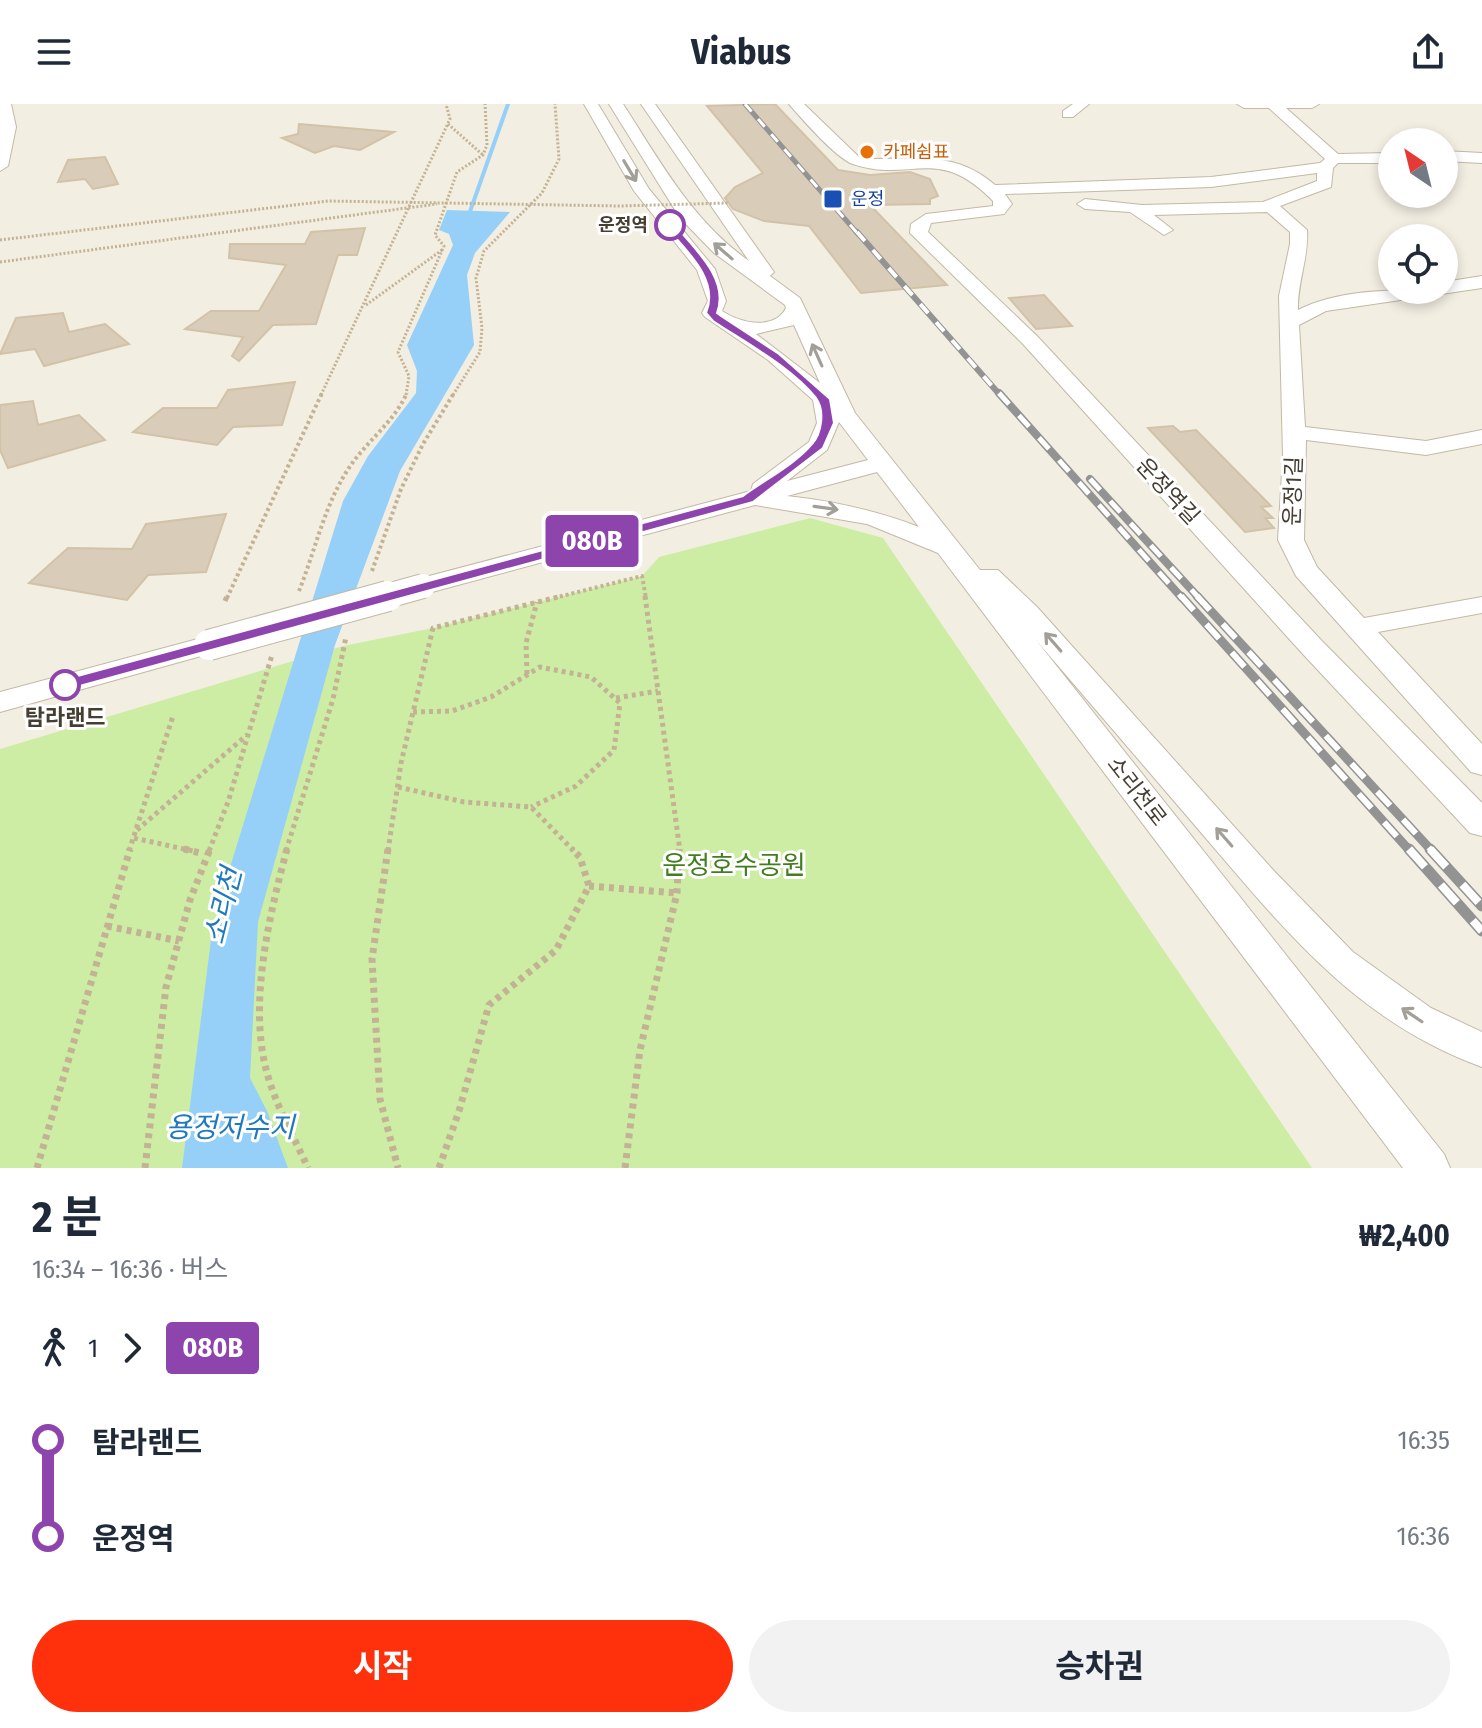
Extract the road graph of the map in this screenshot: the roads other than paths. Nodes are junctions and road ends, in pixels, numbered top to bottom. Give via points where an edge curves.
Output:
1 (4, 104) edge
2 (591, 104) edge
3 (616, 104) edge
4 (648, 104) edge
5 (796, 104) edge
6 (1082, 104) edge
7 (1244, 104) edge
8 (1312, 104) edge
9 (1274, 105) edge
10 (1068, 114) dead end
11 (4, 141) edge
12 (1458, 157) edge
13 (1482, 158) edge
14 (1378, 159) edge
15 (1329, 163) junction
16 (0, 166) edge
17 (998, 197) junction
18 (1272, 207) junction
19 (1139, 210) junction
20 (1164, 230) dead end
21 (1482, 282) edge
22 (1458, 286) edge
23 (1378, 298) edge
24 (717, 301) junction
25 (791, 303) junction
26 (1289, 322) junction
27 (726, 324) junction
28 (824, 399) junction
29 (845, 415) junction
30 (1294, 432) junction
31 (1482, 437) edge
32 (883, 463) junction
33 (909, 497) junction
34 (748, 499) junction
35 (949, 548) junction
36 (1482, 605) edge
37 (1359, 627) junction
38 (0, 702) edge
39 (1482, 764) edge
40 (1482, 824) edge
41 (1482, 1050) edge
42 (1429, 1168) edge

1 - 11 street
2 -> 24 street via 642,191 706,269
25 -> 3 street via 720,249 686,214
4 - 25 street via 750,253
5 - 17 street via 854,160 944,163
6 - 10 street
7 - 9 street
8 - 9 street
9 - 15 street
11 - 16 street
12 - 13 street
14 - 15 street, 운정역길
15 - 17 street, 운정역길 via 1211,182
15 - 18 street via 1325,184
17 - 19 street, 운정역길
17 - 40 street, 운정역길 via 998,210 926,219 919,224 919,233 1030,340
18 - 19 street
18 - 26 street, 운정1길 via 1298,230
19 - 20 street
21 - 22 street
23 - 26 street via 1321,306
24 - 25 street via 744,292
24 - 27 street via 712,313
25 - 27 street via 790,319 768,327
29 -> 25 street
26 - 30 street, 운정1길
27 - 28 street via 775,356
28 - 29 street
28 - 34 street via 828,423 819,445
29 - 32 street, 소리천로
30 - 31 street via 1426,448
30 - 37 street, 운정1길 via 1291,540 1305,570
32 - 33 street, 소리천로
32 - 34 street
33 - 35 street, 소리천로
41 -> 33 street via 1417,1020 1340,963 1027,613
34 -> 35 street via 835,509
34 - 38 street, bridge
35 - 42 street, 소리천로
36 - 37 street
37 - 39 street, 운정1길

